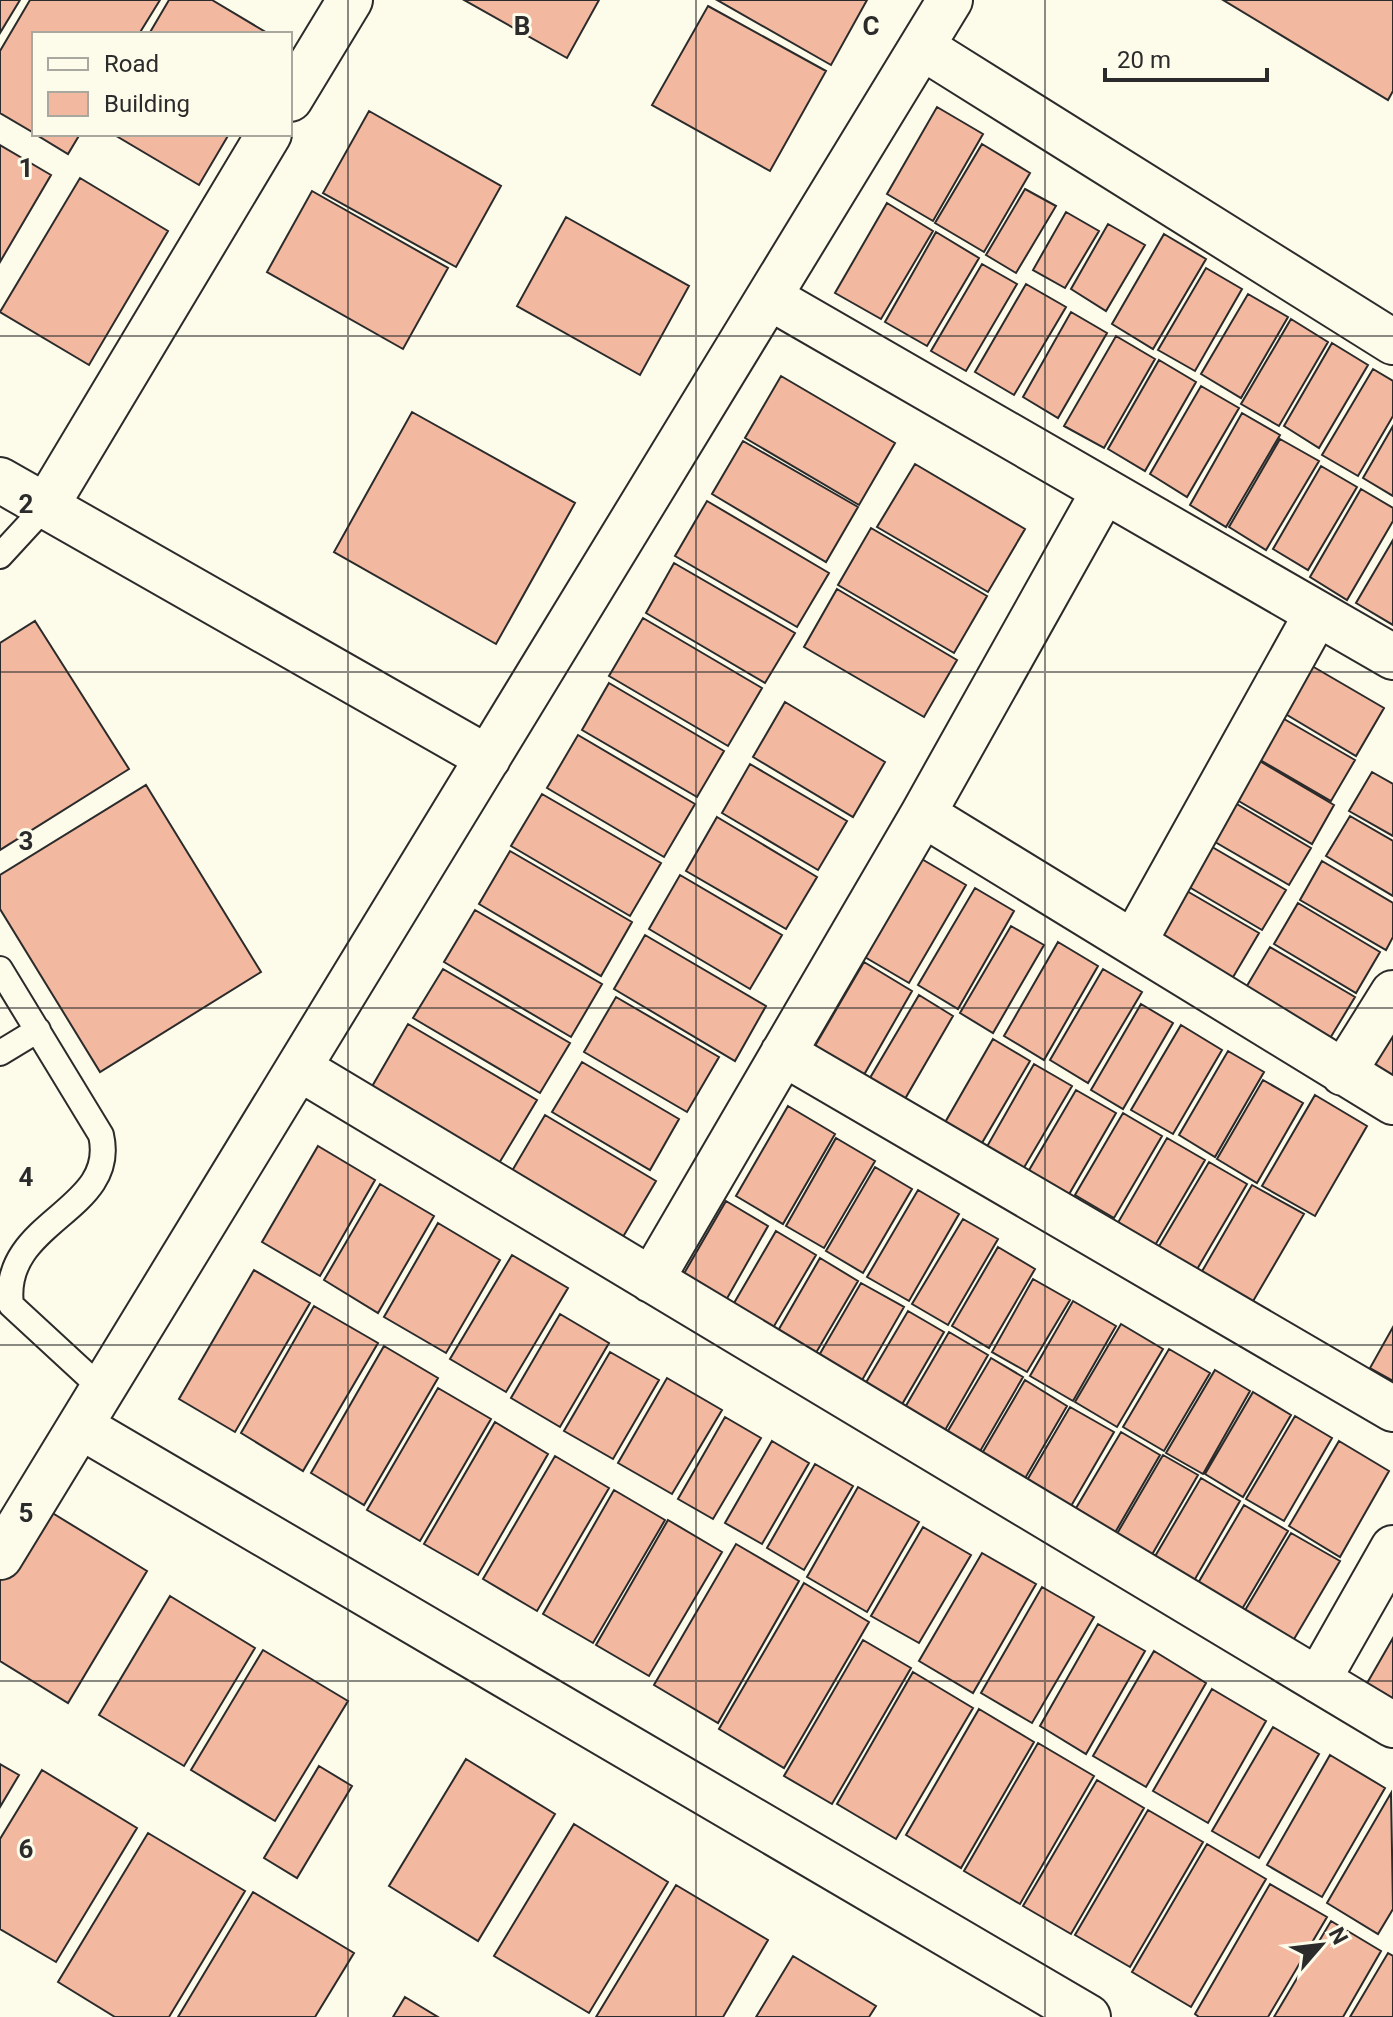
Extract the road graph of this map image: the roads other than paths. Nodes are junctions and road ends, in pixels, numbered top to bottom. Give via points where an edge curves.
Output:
1 (350, 0) edge
2 (950, 0) edge
3 (922, 47) junction
4 (292, 96) edge
5 (268, 136) edge
6 (769, 297) junction
7 (1391, 335) edge
8 (0, 480) edge
9 (1104, 491) junction
10 (46, 506) junction
11 (0, 556) edge
12 (1316, 615) junction
13 (1393, 657) edge
14 (488, 758) junction
15 (923, 814) junction
16 (1134, 942) junction
17 (0, 969) edge
18 (1393, 993) edge
19 (38, 1030) junction
20 (0, 1053) edge
21 (783, 1053) junction
22 (299, 1068) junction
23 (1343, 1073) junction
24 (1393, 1102) edge
25 (651, 1280) junction
26 (2, 1287) edge
27 (102, 1389) junction
28 (1393, 1409) edge
29 (80, 1426) junction
30 (1393, 1548) edge
31 (0, 1557) edge
32 (1318, 1680) junction
33 (1393, 1725) edge
34 (1088, 2017) edge

1 - 4 street
2 - 3 street
3 - 6 street
3 - 7 street
5 - 10 street
6 - 9 street
6 - 14 street
8 - 10 street
9 - 12 street
9 - 15 street
10 - 11 lane
10 - 14 street
12 - 13 street
12 - 16 street
14 - 22 street
15 - 16 street
15 - 21 street
16 - 23 street
17 - 19 lane
18 - 23 street
19 - 20 lane
19 - 26 lane via 101,1135 105,1152 98,1172 85,1186 10,1250
21 - 25 street
21 - 28 street
22 - 25 street
22 - 27 street
23 - 24 street
25 - 32 street
26 - 27 lane via 11,1305
27 - 29 street
29 - 31 street
29 - 34 street
30 - 32 street
32 - 33 street

